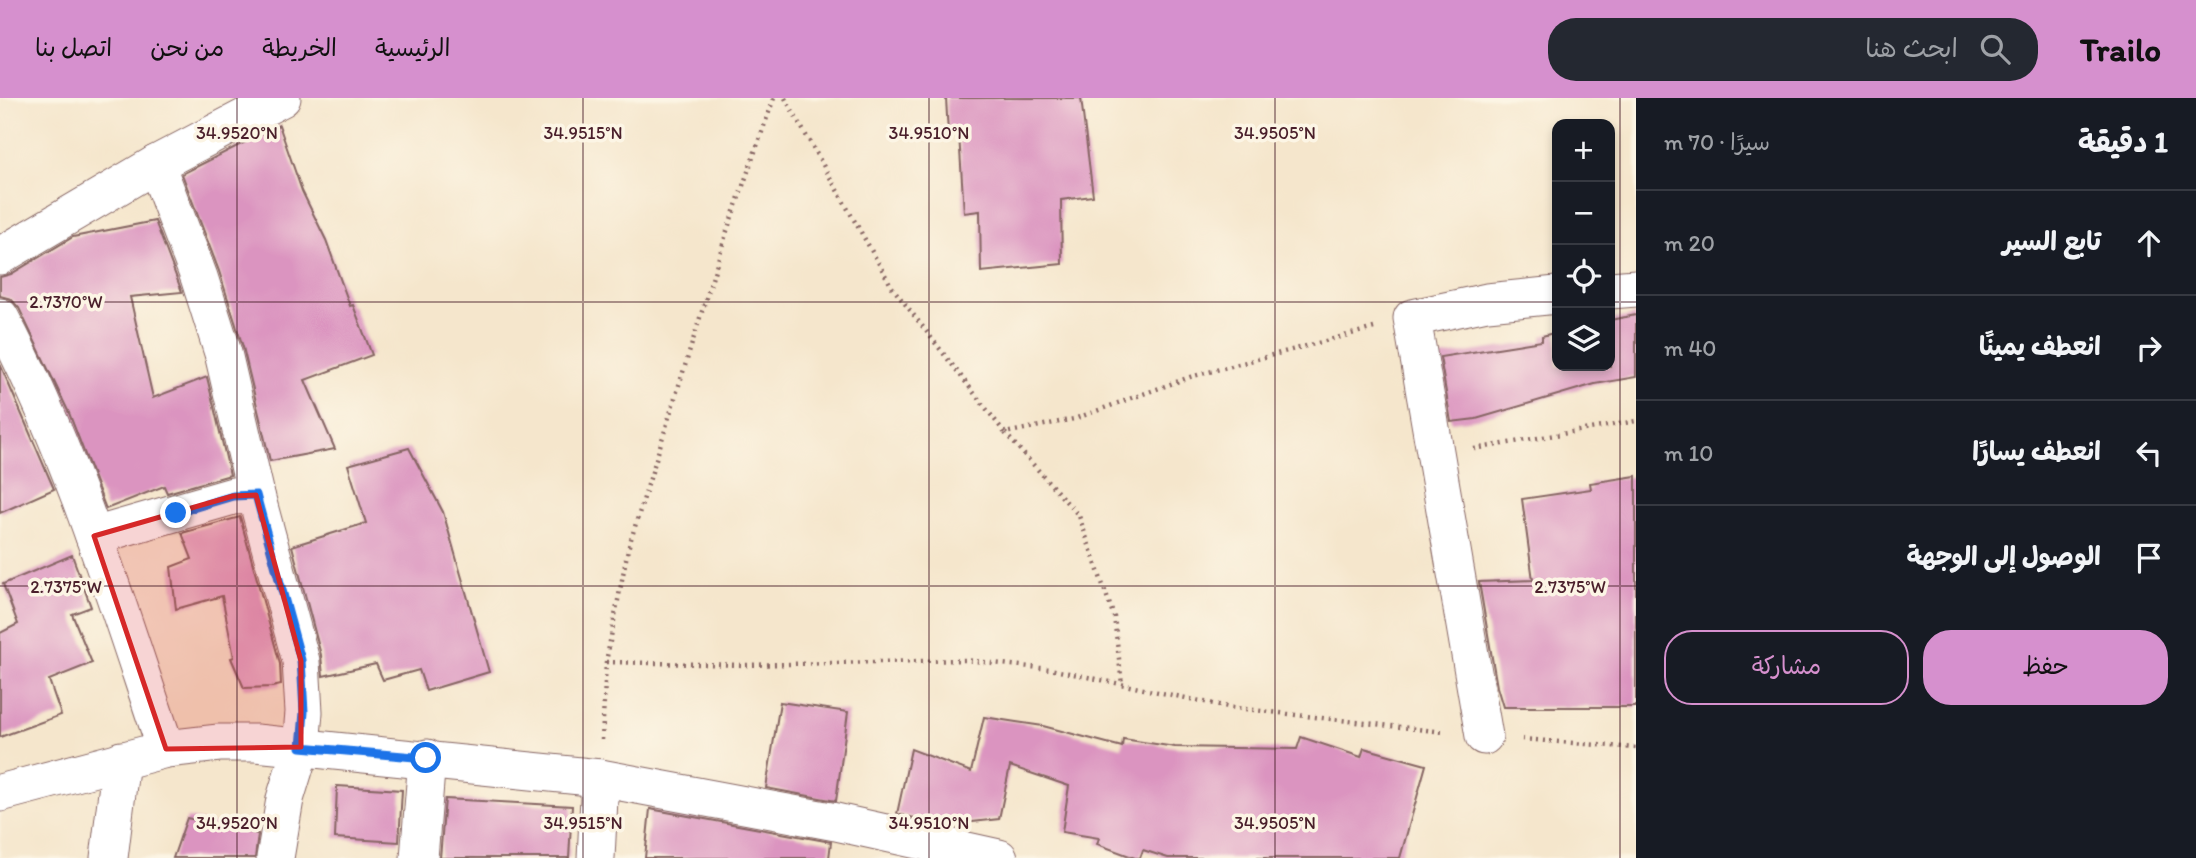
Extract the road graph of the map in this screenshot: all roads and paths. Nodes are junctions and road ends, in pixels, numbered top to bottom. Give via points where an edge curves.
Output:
1 (282, 98) edge
2 (774, 98) edge
3 (785, 98) edge
4 (156, 164) junction
5 (0, 256) edge
6 (1636, 288) edge
7 (1615, 290) edge
8 (1552, 296) edge
9 (0, 317) edge
10 (1412, 318) junction
11 (1636, 421) edge
12 (1005, 433) junction
13 (1436, 456) junction
14 (256, 495) junction
15 (94, 536) junction
16 (606, 662) junction
17 (1122, 684) junction
18 (1484, 736) junction
19 (301, 747) junction
20 (1636, 748) edge
21 (166, 749) junction
22 (426, 758) junction
23 (121, 760) junction
24 (600, 778) junction
25 (0, 793) edge
26 (109, 858) edge
27 (275, 858) edge
28 (419, 858) edge
29 (596, 858) edge
30 (999, 858) edge

1 - 4 street
2 - 16 path via 727,230 628,549
3 - 12 path via 892,287
4 - 5 street
4 - 14 street via 223,353
6 - 7 street
8 - 10 street via 1487,302
9 - 15 street
10 - 12 path via 1190,377 1074,419
10 - 13 street
11 - 13 path
12 - 17 path via 1079,516 1114,617
13 - 18 street
14 - 15 street via 233,496
14 - 19 street via 301,660
15 - 21 street
16 - 17 path via 965,660 1050,669
16 - 24 path
17 - 18 path via 1228,707
18 - 20 path
19 - 21 street via 219,743
19 - 22 street
19 - 27 street via 285,799
21 - 23 street
22 - 24 street
22 - 28 street
23 - 25 street
23 - 26 street
24 - 29 street
24 - 30 street

